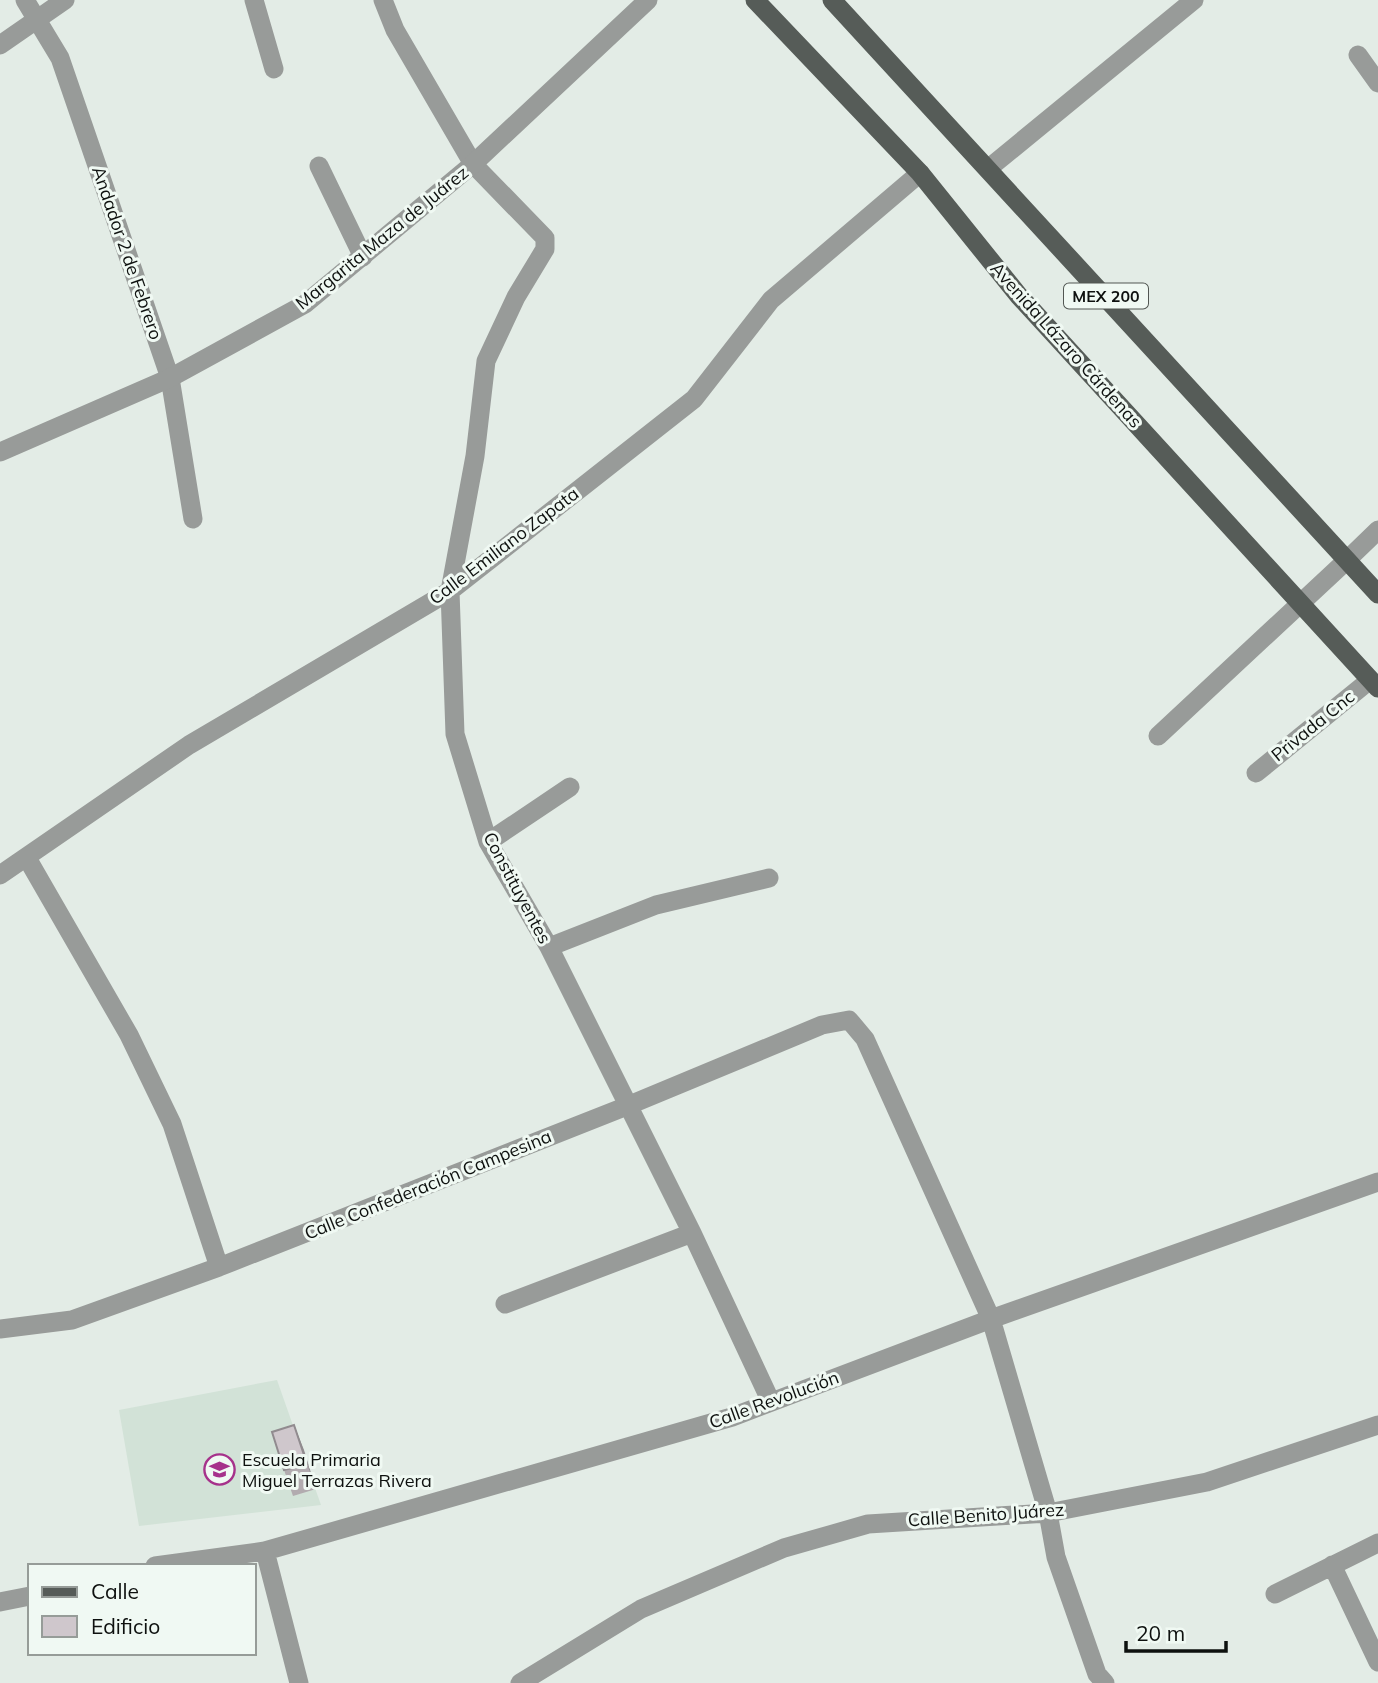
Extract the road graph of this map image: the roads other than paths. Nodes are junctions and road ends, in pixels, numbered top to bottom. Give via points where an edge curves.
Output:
1 (24, 0) edge
2 (65, 0) edge
3 (254, 0) edge
4 (383, 0) edge
5 (648, 0) edge
6 (755, 0) edge
7 (832, 0) edge
8 (1194, 0) edge
9 (37, 19) junction
10 (0, 45) edge
11 (1358, 55) dead end
12 (274, 69) dead end
13 (1378, 83) edge
14 (473, 164) junction
15 (319, 166) dead end
16 (989, 168) junction
17 (920, 173) junction
18 (363, 257) junction
19 (170, 378) junction
20 (0, 452) edge
21 (193, 519) dead end
22 (1378, 530) edge
23 (1347, 561) junction
24 (450, 591) junction
25 (1378, 594) edge
26 (1301, 605) junction
27 (1374, 684) edge
28 (1158, 736) dead end
29 (1256, 773) dead end
30 (570, 787) dead end
31 (488, 842) junction
32 (27, 858) junction
33 (0, 875) edge
34 (768, 878) dead end
35 (549, 947) junction
36 (627, 1106) junction
37 (1378, 1182) edge
38 (692, 1233) junction
39 (219, 1267) junction
40 (505, 1304) dead end
41 (990, 1319) junction
42 (0, 1329) edge
43 (771, 1402) junction
44 (1378, 1425) edge
45 (1048, 1513) junction
46 (1378, 1543) edge
47 (265, 1551) junction
48 (170, 1564) edge
49 (1332, 1565) junction
50 (1275, 1594) dead end
51 (28, 1596) edge
52 (0, 1602) edge
53 (1378, 1662) edge
54 (299, 1683) edge
55 (520, 1683) edge
56 (1105, 1683) edge

1 - 9 street, Andador 2 de Febrero
2 - 9 street
3 - 12 street
4 - 14 street, Constituyentes via 395,30
5 - 14 street, Margarita Maza de Juárez
6 - 17 main road, Avenida Lázaro Cárdenas / MEX 200
7 - 16 main road, MEX 200
8 - 16 street
9 - 10 street
9 - 19 street, Andador 2 de Febrero via 60,58
11 - 13 street
14 - 18 street, Margarita Maza de Juárez
14 - 24 street, Constituyentes via 541,231 545,248 486,361 475,456
15 - 18 street
16 - 23 main road, MEX 200
17 - 24 street, Calle Emiliano Zapata via 771,300 694,399
17 - 26 main road, Avenida Lázaro Cárdenas / MEX 200 via 1019,296
18 - 19 street, Margarita Maza de Juárez via 305,303
19 - 20 street, Margarita Maza de Juárez
19 - 21 street, Andador 2 de Febrero
22 - 23 street
23 - 25 main road, MEX 200
23 - 26 street
24 - 31 street, Constituyentes via 455,734
24 - 32 street, Calle Emiliano Zapata via 188,745
26 - 27 main road, Avenida Lázaro Cárdenas / MEX 200
26 - 28 street
27 - 29 street, Privada Cnc
30 - 31 street
31 - 35 street, Constituyentes
32 - 33 street, Calle Emiliano Zapata
32 - 39 street via 129,1035 172,1124
34 - 35 street via 656,905
35 - 36 street, Constituyentes
36 - 38 street, Constituyentes
36 - 39 street, Calle Confederación Campesina
36 - 41 street, Calle Confederación Campesina via 822,1025 849,1020 865,1039
37 - 41 street, Calle Revolución
38 - 40 street
38 - 43 street, Constituyentes
39 - 42 street, Calle Confederación Campesina via 72,1320
41 - 43 street, Calle Revolución
41 - 45 street
43 - 47 street, Calle Revolución
44 - 45 street, Calle Benito Juárez via 1207,1482
45 - 55 street, Calle Benito Juárez via 868,1524 784,1548 641,1609
45 - 56 street via 1056,1557 1097,1674
46 - 49 street
47 - 48 street, Calle Revolución
47 - 54 street
49 - 50 street
49 - 53 street
51 - 52 street

